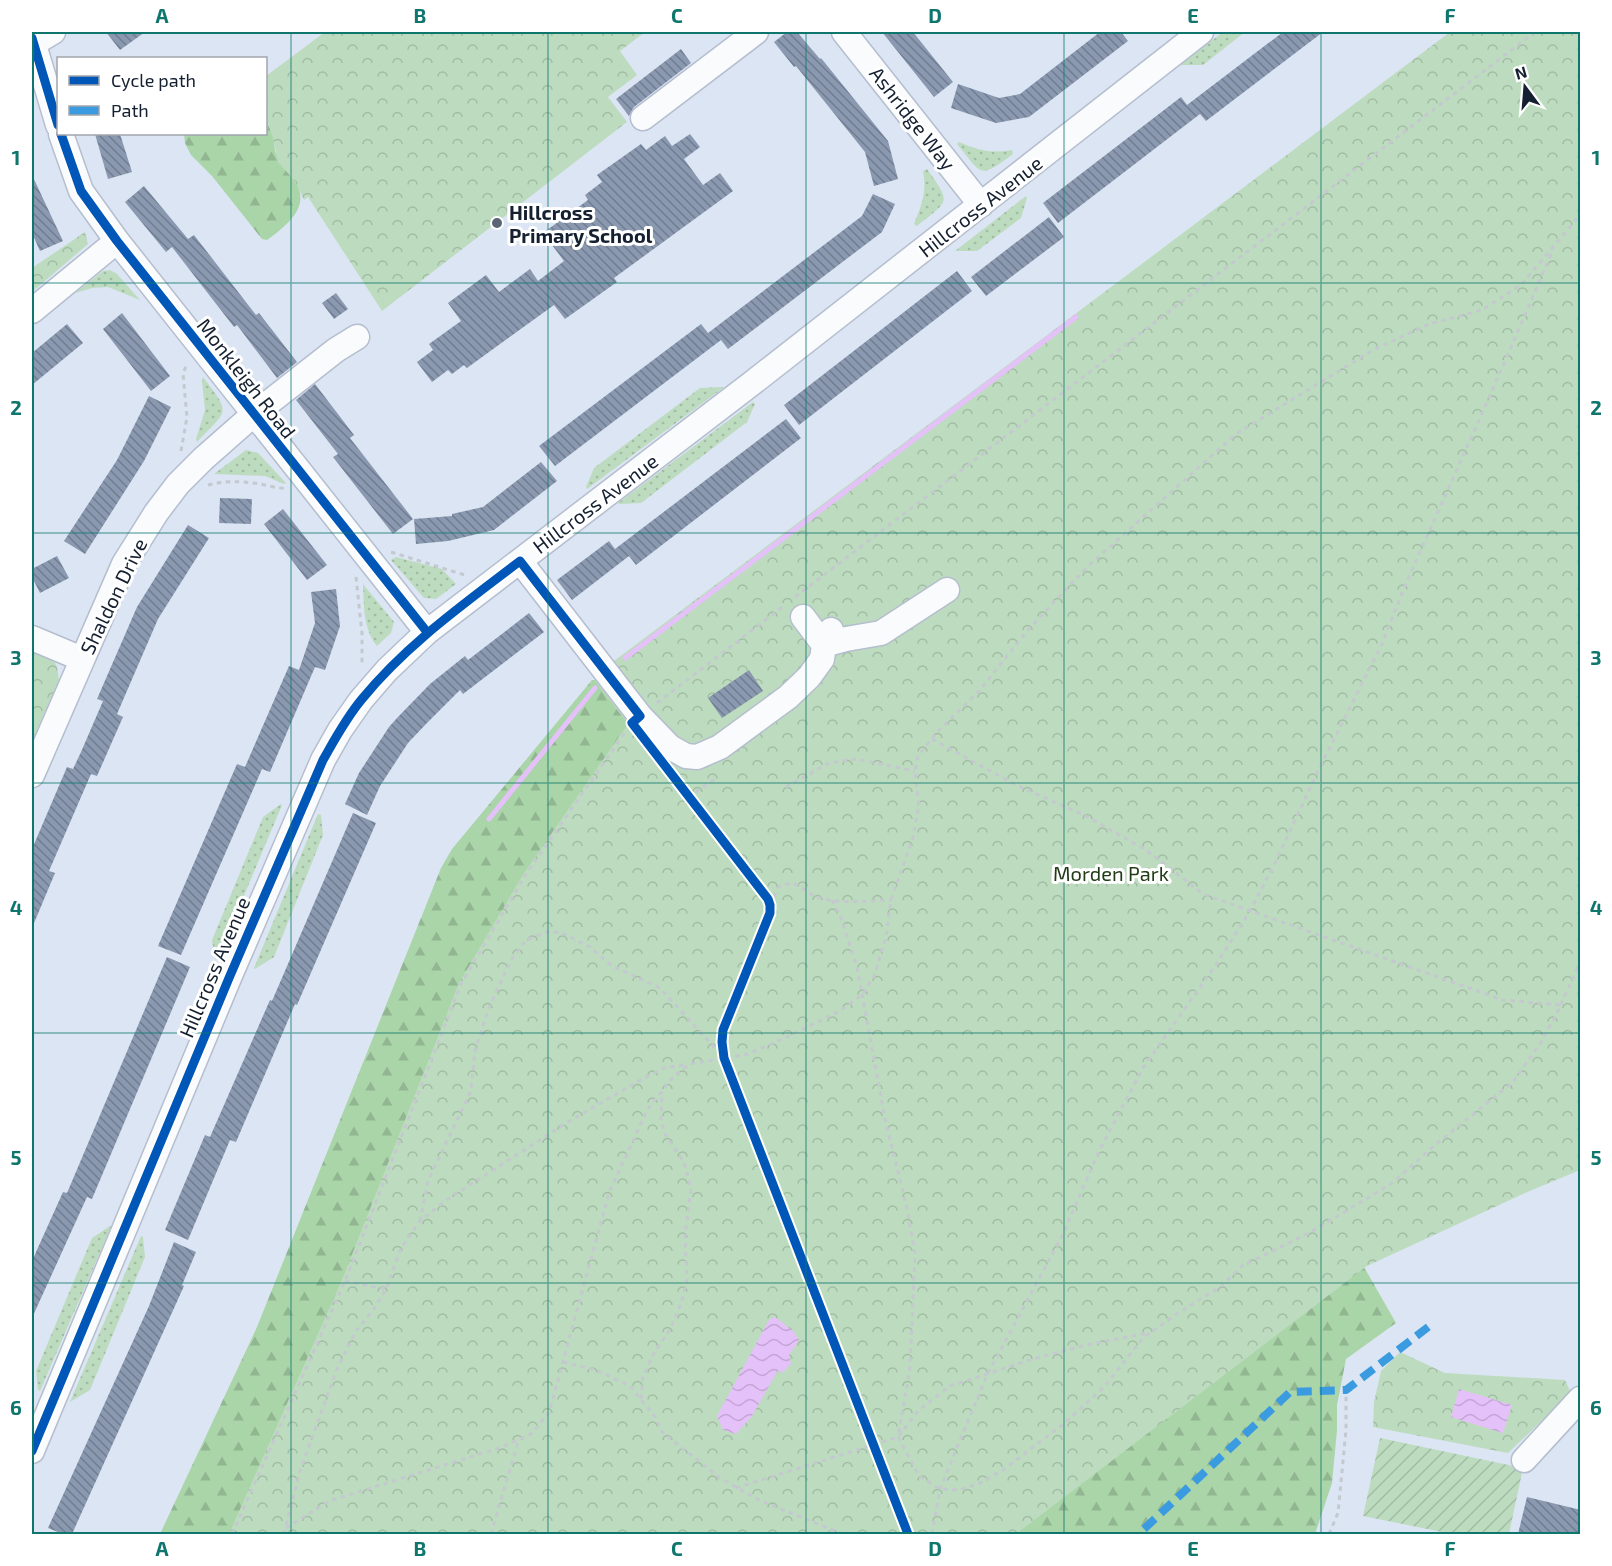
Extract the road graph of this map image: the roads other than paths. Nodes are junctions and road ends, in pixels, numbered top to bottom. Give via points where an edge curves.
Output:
1 (756, 32) edge
2 (847, 32) edge
3 (1201, 32) edge
4 (39, 38) edge
5 (643, 118) dead end
6 (57, 120) edge
7 (61, 135) edge
8 (981, 205) junction
9 (117, 241) junction
10 (32, 311) edge
11 (357, 338) dead end
12 (253, 415) junction
13 (520, 561) junction
14 (947, 590) dead end
15 (803, 617) dead end
16 (427, 632) junction
17 (828, 636) junction
18 (32, 638) edge
19 (82, 659) junction
20 (32, 775) edge
21 (1581, 1399) edge
22 (32, 1451) edge
23 (1524, 1460) dead end

1 - 5 street
2 - 8 street, Ashridge Way
3 - 8 street, Hillcross Avenue
4 - 6 street
7 - 9 street, Monkleigh Road via 75,180
8 - 13 street, Hillcross Avenue
9 - 10 street
9 - 12 street, Monkleigh Road
11 - 12 street, Shaldon Drive
12 - 16 street, Monkleigh Road
12 - 19 street, Shaldon Drive via 203,459 156,513 124,564
13 - 16 street, Hillcross Avenue
13 - 17 street via 636,719 686,756 698,757 720,747 788,697 822,659
14 - 17 street via 881,633 846,639
15 - 17 street
16 - 22 street, Hillcross Avenue via 361,700 323,760
18 - 19 street
19 - 20 street, Shaldon Drive
21 - 23 street

